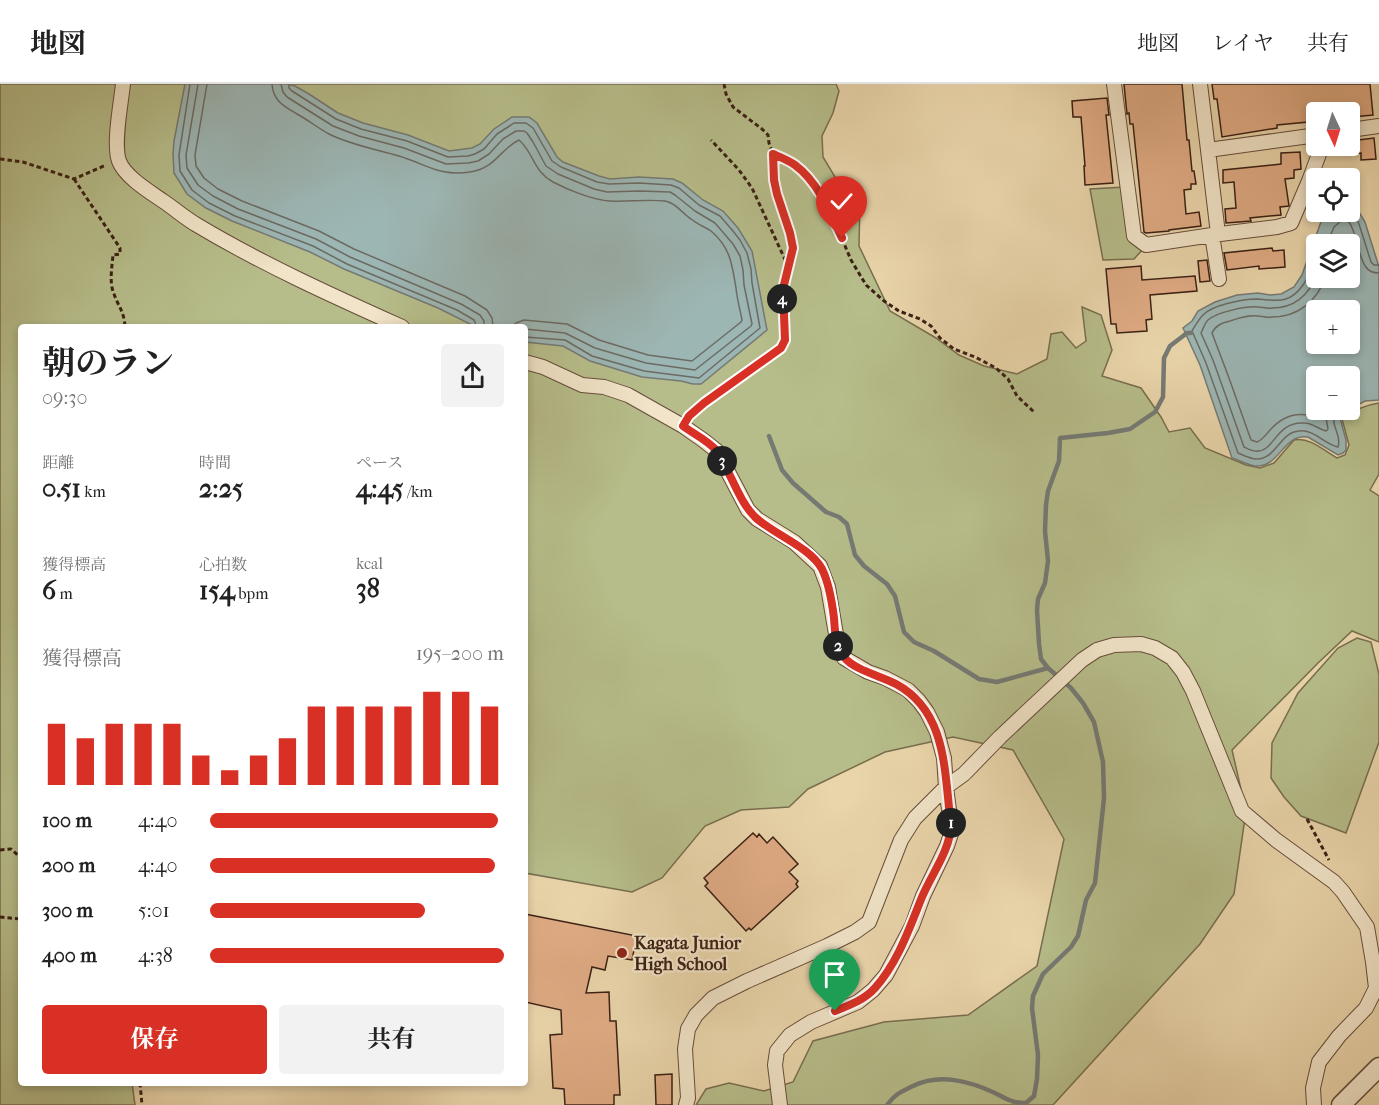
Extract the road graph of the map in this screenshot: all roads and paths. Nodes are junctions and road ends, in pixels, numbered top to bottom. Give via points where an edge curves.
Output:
1 (123, 84) edge
2 (724, 84) edge
3 (1114, 84) edge
4 (1200, 84) edge
5 (1379, 126) edge
6 (1360, 129) edge
7 (1306, 137) edge
8 (711, 140) dead end
9 (1208, 150) junction
10 (773, 154) junction
11 (1318, 156) edge
12 (0, 159) edge
13 (120, 162) junction
14 (74, 179) junction
15 (1215, 235) junction
16 (788, 266) junction
17 (1219, 279) dead end
18 (125, 324) edge
19 (396, 324) edge
20 (528, 363) edge
21 (1034, 412) dead end
22 (683, 426) junction
23 (946, 787) junction
24 (1307, 819) dead end
25 (0, 849) edge
26 (18, 856) edge
27 (1334, 882) junction
28 (0, 917) edge
29 (18, 919) edge
30 (1379, 1067) edge
31 (140, 1086) edge
32 (142, 1105) edge
33 (687, 1105) edge
34 (780, 1105) edge
35 (1314, 1105) edge
36 (1341, 1105) edge

1 - 13 street via 117,139
2 - 10 path via 733,106 768,135
3 - 15 street via 1134,236 1146,245
4 - 9 street
5 - 6 street
7 - 9 street
8 - 16 path via 752,188
9 - 15 street
10 - 16 path via 774,180 793,248
10 - 21 path via 794,165 822,196 866,285 892,306 931,326 954,349 996,368
11 - 15 street via 1291,223
12 - 14 path via 23,162
13 - 14 path
13 - 19 street via 145,189 195,224
14 - 18 path via 120,248 120,254 113,255 111,270 113,292
15 - 17 street
16 - 22 path via 782,299 785,340 781,348 704,403
20 - 22 street via 582,385 628,395
22 - 23 street via 717,451 748,510 820,566 844,658 908,690 919,701 937,732
23 - 27 street via 1082,660 1114,645 1141,644 1172,658 1183,672 1242,811
23 - 33 street via 915,818 901,840 868,922 827,946 712,998 696,1015 688,1029 685,1049
23 - 34 street via 951,834 896,957 886,975 858,1002 811,1022 790,1035 777,1051
24 - 27 path via 1332,867
25 - 26 path via 10,849
27 - 35 street via 1367,927 1376,988 1366,1008 1319,1062
28 - 29 path
30 - 36 street
31 - 32 path

